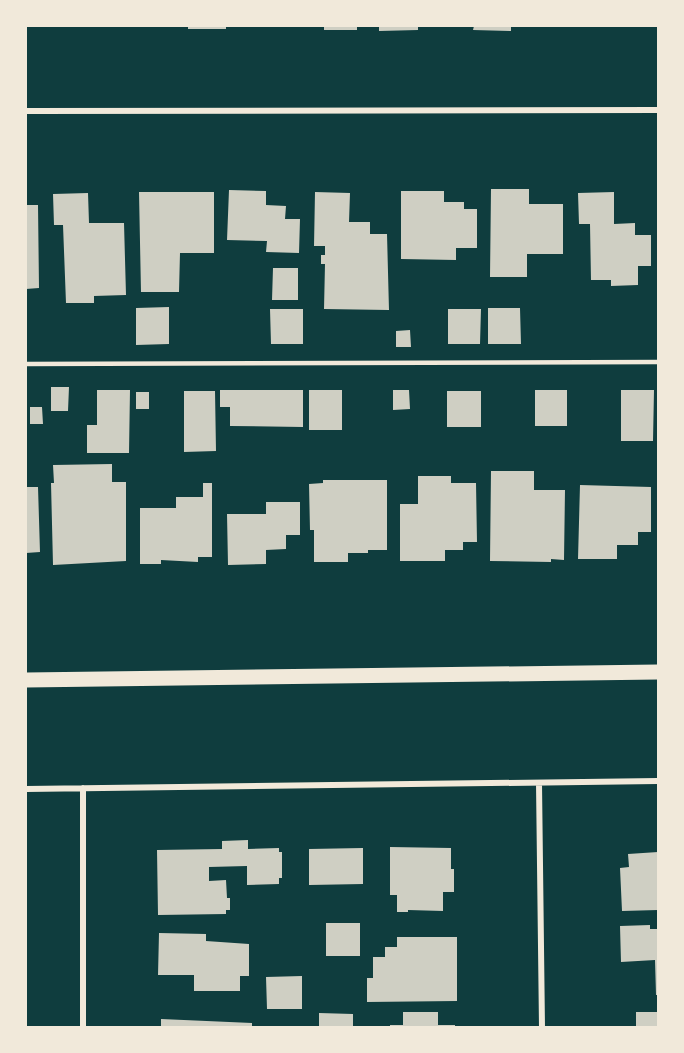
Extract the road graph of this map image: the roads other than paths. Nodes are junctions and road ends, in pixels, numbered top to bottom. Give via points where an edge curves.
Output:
1 (658, 110) edge
2 (26, 111) edge
3 (658, 362) edge
4 (26, 364) edge
5 (658, 672) edge
6 (26, 680) edge
7 (658, 781) edge
8 (539, 783) junction
9 (83, 788) junction
10 (26, 789) edge
11 (83, 1028) edge
12 (542, 1028) edge

1 - 2 street
3 - 4 lane
5 - 6 main road
7 - 8 street
8 - 9 street
8 - 12 street
9 - 10 street
9 - 11 street

